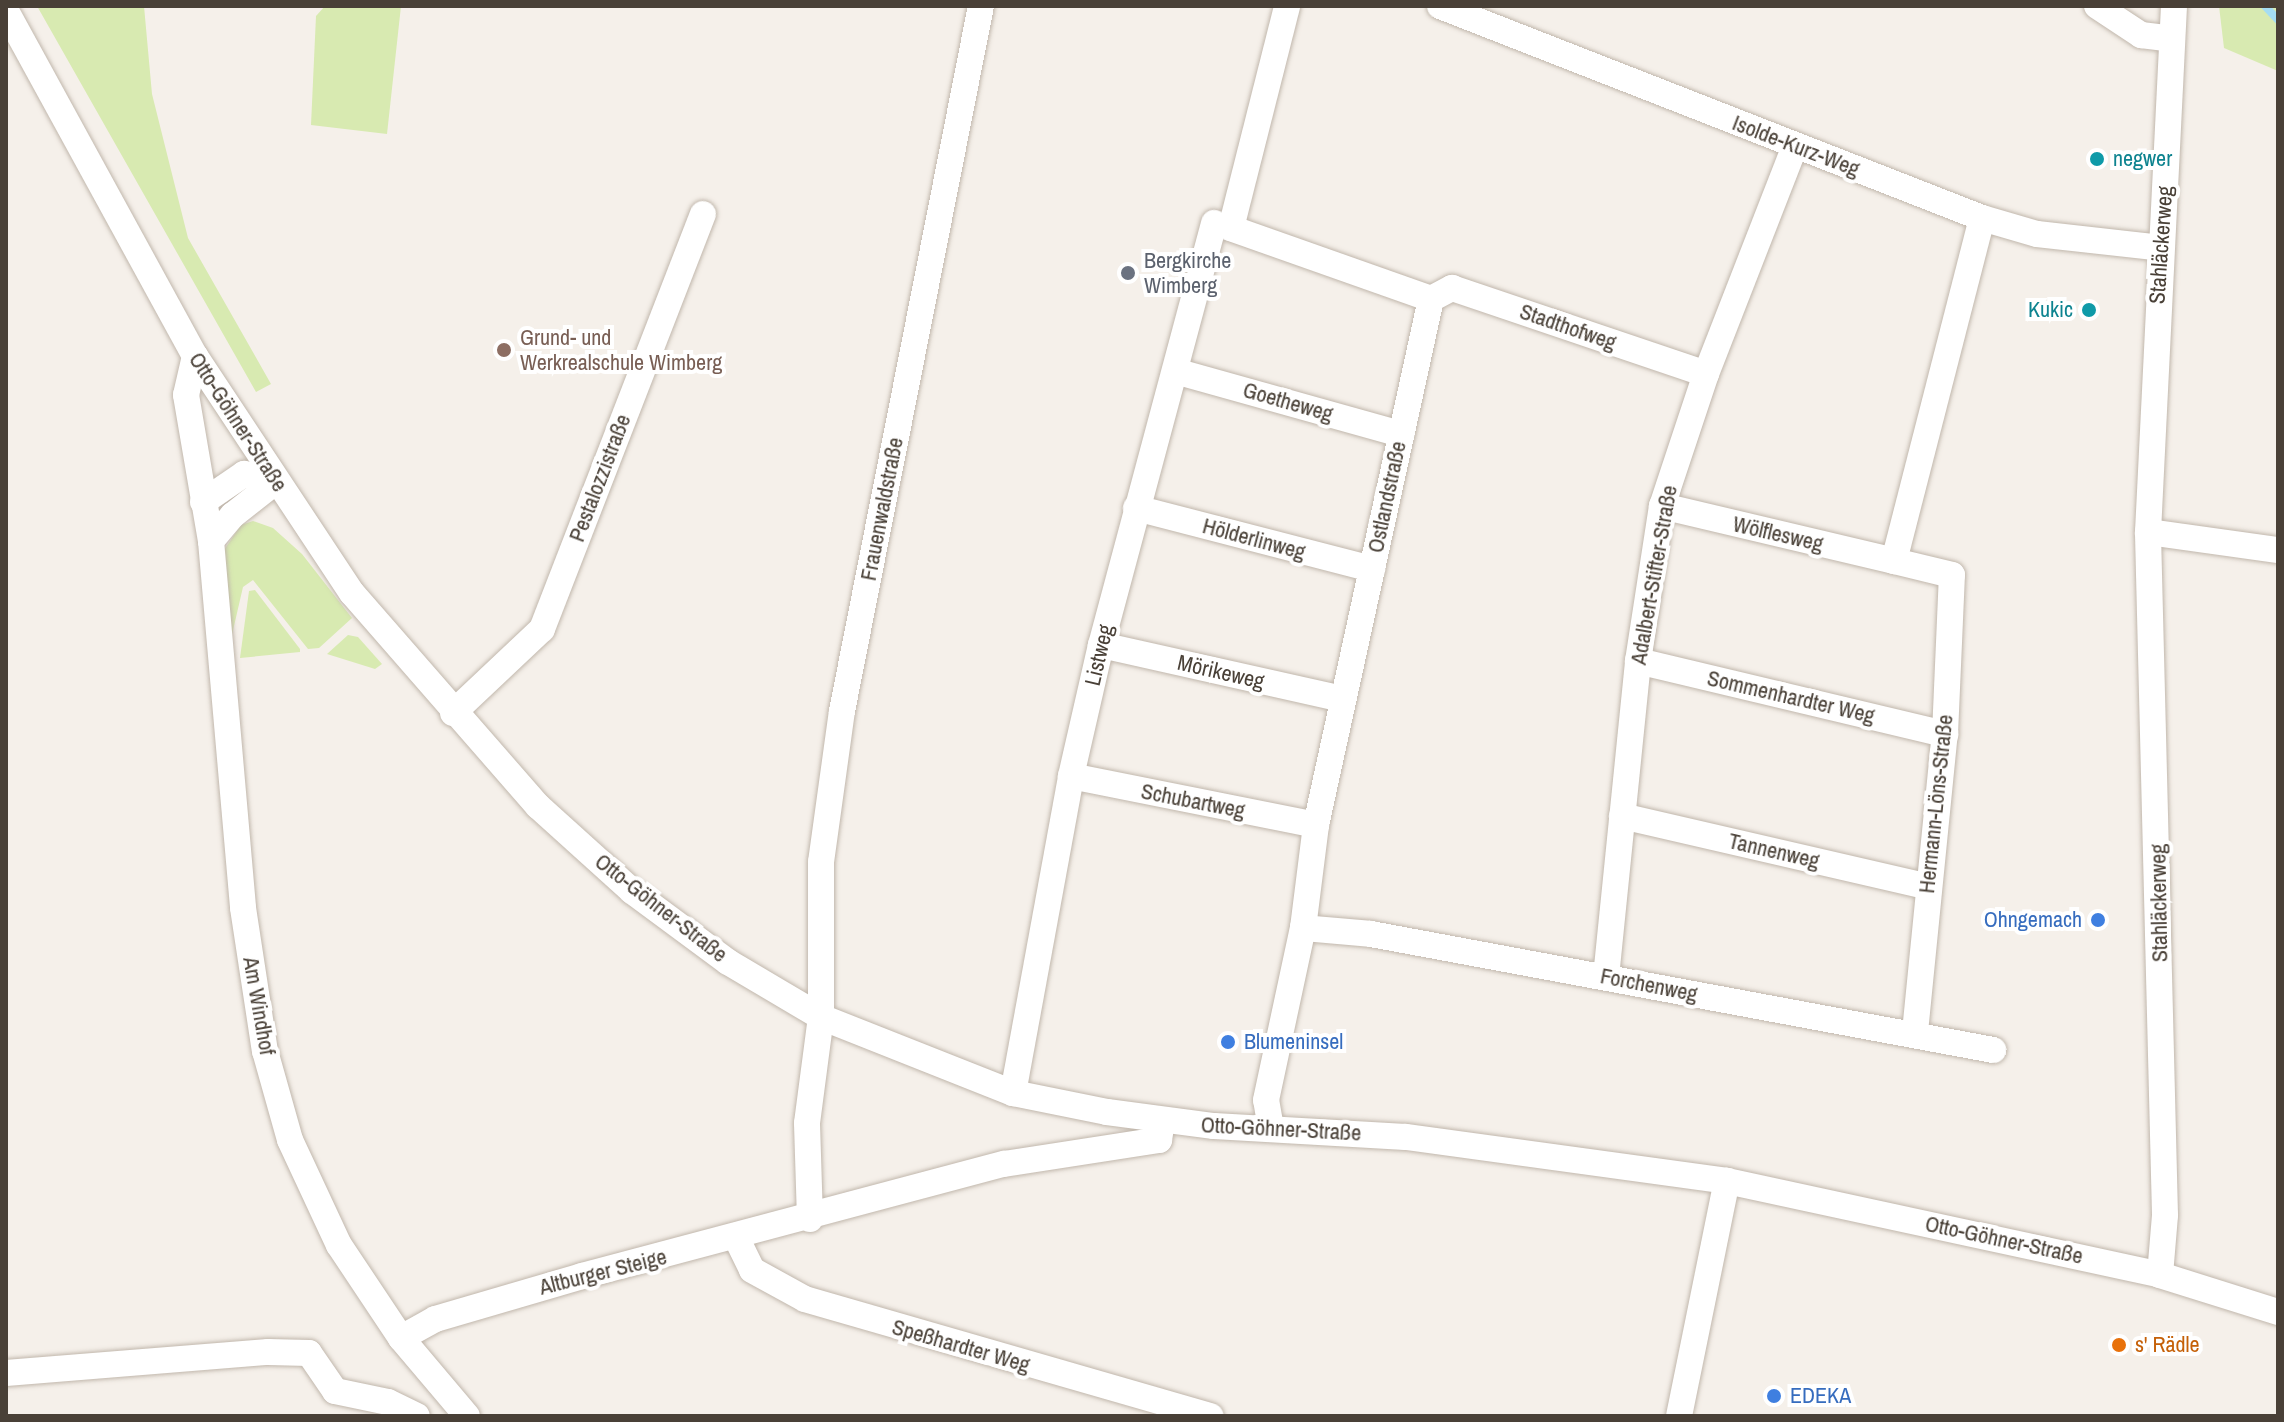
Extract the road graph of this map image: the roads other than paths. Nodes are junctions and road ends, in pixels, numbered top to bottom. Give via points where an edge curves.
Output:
1 (981, 6) edge
2 (1287, 6) edge
3 (1440, 6) edge
4 (2097, 6) edge
5 (2174, 6) edge
6 (8, 20) edge
7 (2172, 39) junction
8 (1795, 146) junction
9 (703, 214) dead end
10 (1982, 218) junction
11 (1214, 223) dead end
12 (2161, 248) junction
13 (1431, 299) junction
14 (195, 356) junction
15 (1175, 371) junction
16 (1706, 374) junction
17 (1401, 434) junction
18 (275, 482) junction
19 (203, 502) junction
20 (1662, 506) junction
21 (1136, 508) junction
22 (2148, 532) junction
23 (211, 541) junction
24 (2278, 550) edge
25 (1894, 561) junction
26 (1372, 569) junction
27 (1101, 645) junction
28 (1638, 661) junction
29 (1342, 699) junction
30 (453, 713) junction
31 (1945, 734) junction
32 (1071, 776) junction
33 (1622, 816) junction
34 (1316, 825) junction
35 (1926, 886) junction
36 (1303, 928) junction
37 (1606, 977) junction
38 (821, 1017) junction
39 (1915, 1032) junction
40 (1993, 1050) dead end
41 (1013, 1093) junction
42 (1162, 1120) junction
43 (1271, 1128) junction
44 (1727, 1181) junction
45 (810, 1219) junction
46 (737, 1239) junction
47 (2160, 1275) junction
48 (2278, 1312) edge
49 (401, 1338) junction
50 (6, 1373) edge
51 (417, 1416) edge
52 (467, 1416) edge
53 (1210, 1416) edge
54 (1679, 1416) edge

1 - 38 street, Frauenwaldstraße via 842,711 821,862
2 - 13 street via 1231,228
3 - 8 street, Isolde-Kurz-Weg
4 - 7 street via 2141,35
5 - 7 street, Stahläckerweg
6 - 14 street, Otto-Göhner-Straße
7 - 12 street, Stahläckerweg
8 - 10 street, Isolde-Kurz-Weg
8 - 16 street, Adalbert-Stifter-Straße
9 - 30 street, Pestalozzistraße via 542,629
10 - 12 street, Isolde-Kurz-Weg via 2037,234
10 - 25 street
11 - 15 street, Listweg
12 - 22 street, Stahläckerweg
13 - 16 street, Stadthofweg via 1452,288
13 - 17 street, Ostlandstraße
14 - 18 street, Otto-Göhner-Straße
14 - 19 street, Am Windhof via 186,395
15 - 17 street, Goetheweg
15 - 21 street, Listweg
16 - 20 street, Adalbert-Stifter-Straße
17 - 26 street, Ostlandstraße
18 - 19 street via 244,474
18 - 23 street via 233,515
18 - 30 street, Otto-Göhner-Straße via 352,593
19 - 23 street, Am Windhof
20 - 25 street, Wölflesweg
20 - 28 street, Adalbert-Stifter-Straße
21 - 26 street, Hölderlinweg
21 - 27 street, Listweg
22 - 24 street
22 - 47 street, Stahläckerweg via 2165,1215
23 - 49 street, Am Windhof via 243,908 265,1051 290,1140 314,1198
25 - 31 street, Hermann-Löns-Straße via 1953,568
26 - 29 street, Ostlandstraße
27 - 29 street, Mörikeweg
27 - 32 street, Listweg
28 - 31 street, Sommenhardter Weg
28 - 33 street, Adalbert-Stifter-Straße
29 - 34 street, Ostlandstraße
30 - 38 street, Otto-Göhner-Straße via 538,806 632,891 728,962
31 - 35 street, Hermann-Löns-Straße
32 - 34 street, Schubartweg
32 - 41 street, Listweg
33 - 35 street, Tannenweg
33 - 37 street, Adalbert-Stifter-Straße
34 - 36 street, Ostlandstraße
35 - 39 street, Hermann-Löns-Straße
36 - 37 street, Forchenweg via 1371,934
36 - 43 street, Ostlandstraße via 1266,1100
37 - 39 street, Forchenweg
38 - 41 street, Otto-Göhner-Straße
38 - 45 street via 807,1123
39 - 40 street, Forchenweg
41 - 42 street, Otto-Göhner-Straße
42 - 43 street, Otto-Göhner-Straße
42 - 45 street, Altburger Steige via 1159,1140 1004,1164
43 - 44 street, Otto-Göhner-Straße via 1406,1137
44 - 47 street, Otto-Göhner-Straße
44 - 54 street
45 - 46 street, Altburger Steige
46 - 49 street, Altburger Steige via 435,1319
46 - 53 street, Speßhardter Weg via 752,1270 805,1299
47 - 48 street, Otto-Göhner-Straße
49 - 52 street, Am Windhof
50 - 51 street via 309,1353 335,1391 388,1402

